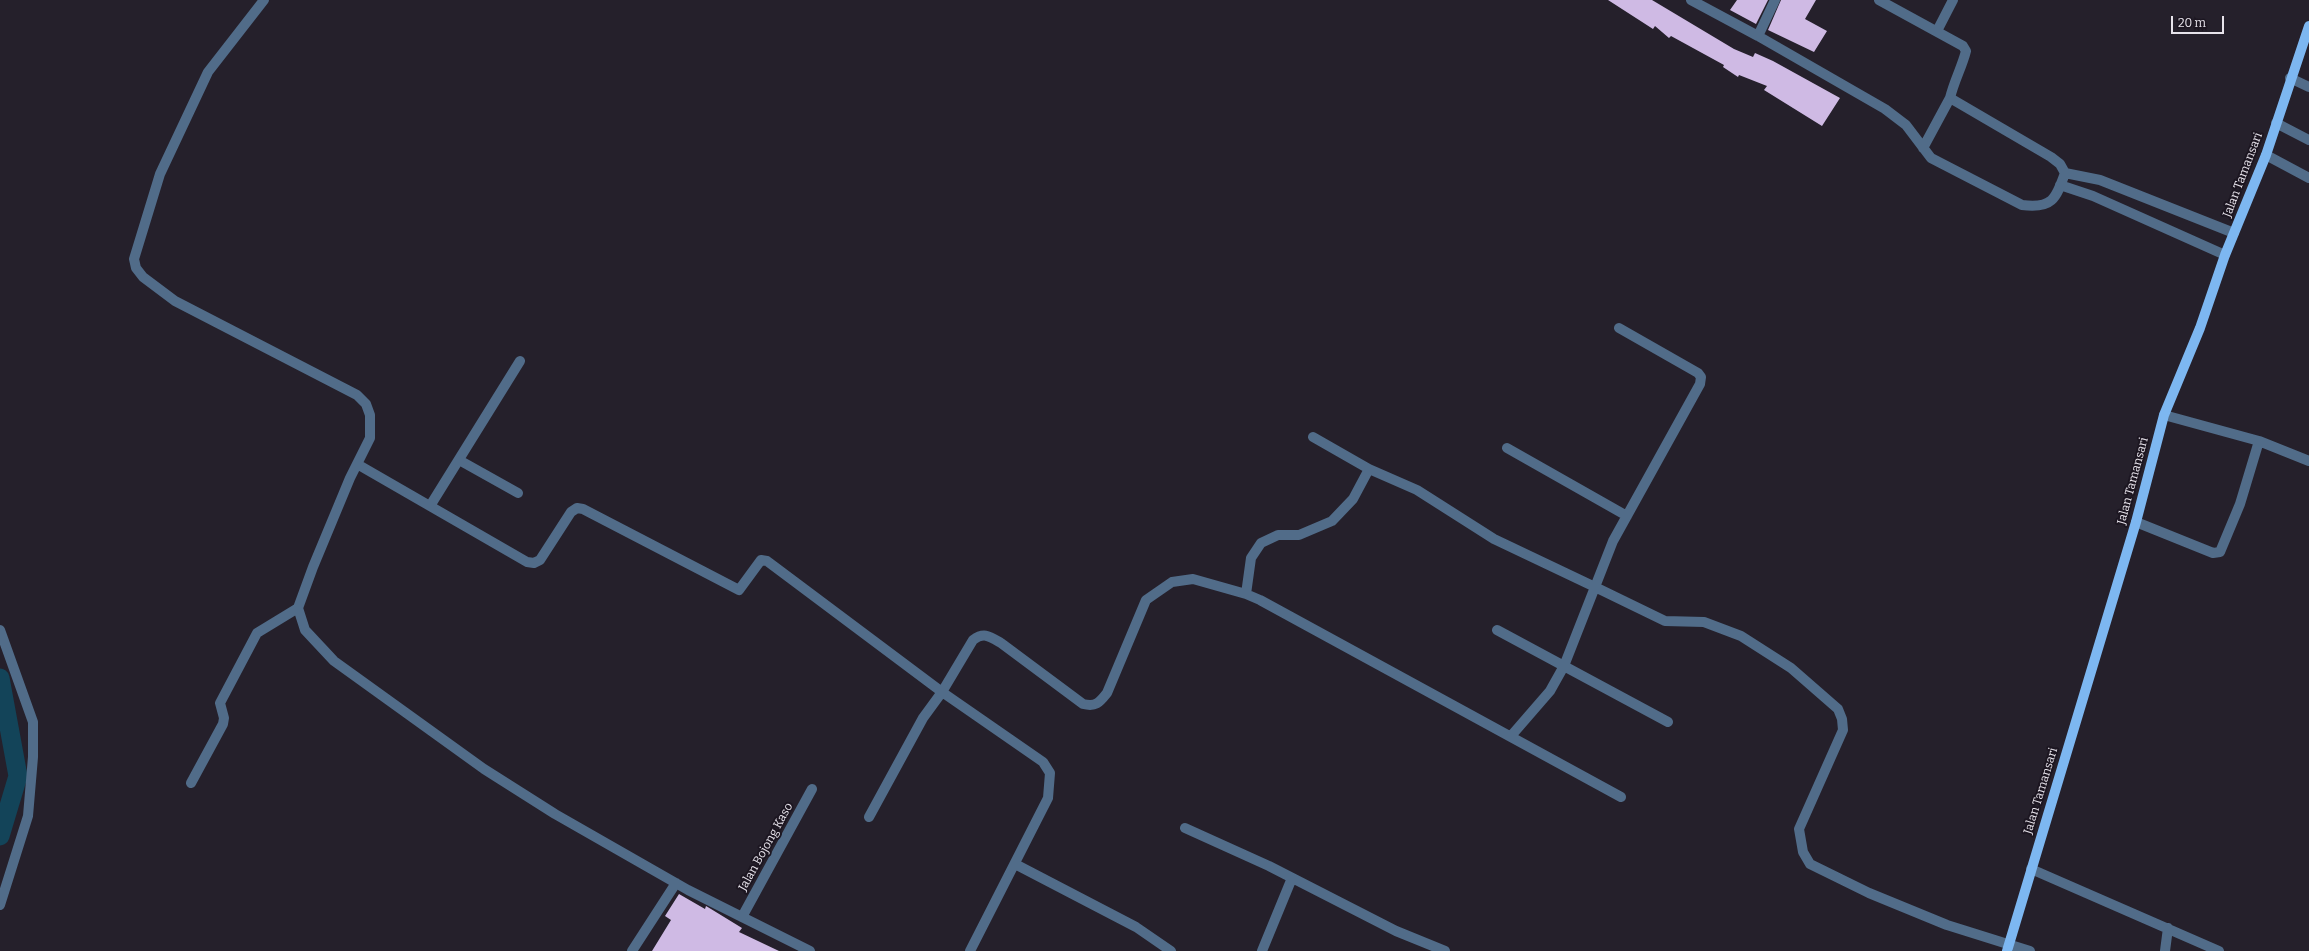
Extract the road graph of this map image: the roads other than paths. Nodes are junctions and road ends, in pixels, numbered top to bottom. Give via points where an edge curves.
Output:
1 (264, 0) edge
2 (1691, 0) edge
3 (1775, 0) edge
4 (1879, 0) edge
5 (1953, 0) edge
6 (2309, 26) edge
7 (1937, 31) junction
8 (1758, 36) junction
9 (2290, 78) junction
10 (2309, 87) edge
11 (1950, 98) junction
12 (2276, 123) junction
13 (2309, 140) edge
14 (1923, 148) junction
15 (2266, 155) junction
16 (2064, 173) junction
17 (2309, 178) edge
18 (2060, 185) junction
19 (2234, 233) junction
20 (2225, 255) junction
21 (1619, 328) dead end
22 (520, 361) dead end
23 (2164, 415) junction
24 (1313, 437) dead end
25 (2259, 441) junction
26 (1507, 448) dead end
27 (459, 460) junction
28 (2309, 461) edge
29 (357, 464) junction
30 (1369, 469) junction
31 (518, 493) dead end
32 (430, 506) junction
33 (1628, 516) junction
34 (2136, 522) junction
35 (1595, 587) junction
36 (1246, 594) junction
37 (298, 608) junction
38 (0, 630) edge
39 (1497, 630) dead end
40 (1564, 666) junction
41 (942, 692) junction
42 (1668, 722) dead end
43 (1511, 736) junction
44 (190, 782) dead end
45 (812, 789) dead end
46 (1621, 797) dead end
47 (869, 817) dead end
48 (1185, 828) dead end
49 (1015, 864) junction
50 (2031, 870) junction
51 (1292, 878) junction
52 (676, 883) junction
53 (0, 905) edge
54 (742, 917) junction
55 (2168, 928) junction
56 (2008, 947) edge
57 (632, 951) edge
58 (810, 951) edge
59 (970, 951) edge
60 (1171, 951) edge
61 (1262, 951) edge
62 (1445, 951) edge
63 (2030, 951) edge
64 (2165, 951) edge
65 (2219, 951) edge

1 - 29 street via 208,72 160,174 134,259 136,268 143,276 175,301 357,395 366,404 370,415 370,438
2 - 8 street
3 - 8 street
4 - 7 street
5 - 7 street
6 - 9 main road, Jalan Tamansari
7 - 11 street via 1963,46 1966,51
8 - 14 street via 1885,109 1906,125
9 - 10 street
9 - 12 main road, Jalan Tamansari
11 - 14 street
11 - 16 street via 2051,157 2060,164
12 - 13 street
12 - 15 main road, Jalan Tamansari
14 - 18 street via 1931,158 2022,205 2036,207 2051,202
15 - 17 street
15 - 19 main road, Jalan Tamansari
16 - 18 street
16 - 19 street via 2100,180
18 - 20 street via 2093,196
19 - 20 main road, Jalan Tamansari
20 - 23 main road, Jalan Tamansari via 2200,328
21 - 33 street via 1701,377 1700,384
22 - 27 street
23 - 25 street
23 - 34 main road, Jalan Tamansari
24 - 30 street
25 - 28 street
25 - 34 street via 2240,504 2220,552 2212,553
26 - 33 street
27 - 31 street
27 - 32 street
29 - 32 street
29 - 37 street
30 - 35 street via 1418,490 1494,539
30 - 36 street via 1353,499 1332,521 1299,535 1278,535 1261,543 1251,558
32 - 41 street via 527,562 534,563 540,560 571,512 577,508 739,590 761,560 767,561
33 - 35 street via 1613,541
34 - 50 main road, Jalan Tamansari
35 - 40 street
35 - 56 street via 1665,620 1704,622 1741,636 1791,668 1838,709 1842,719 1842,730 1799,829 1803,852 1810,864 1870,894
36 - 41 street via 1193,579 1172,582 1146,600 1107,693 1099,704 1083,704 1000,642 986,635 980,635 973,640
36 - 43 street
37 - 44 street via 263,628 251,641 220,703 224,718 220,731
37 - 52 street via 305,630 334,661 491,773 555,814
38 - 53 street via 33,722 34,757 28,816
39 - 40 street
40 - 42 street
40 - 43 street via 1550,692
41 - 47 street via 923,718
41 - 49 street via 1043,762 1050,773 1048,798
43 - 46 street
45 - 54 street, Jalan Bojong Kaso
48 - 51 street
49 - 59 street
49 - 60 street via 1136,927
50 - 55 street
50 - 56 main road, Jalan Tamansari
51 - 61 street
51 - 62 street via 1396,930
52 - 54 street
52 - 57 street
54 - 58 street
55 - 64 street
55 - 65 street
56 - 63 street

